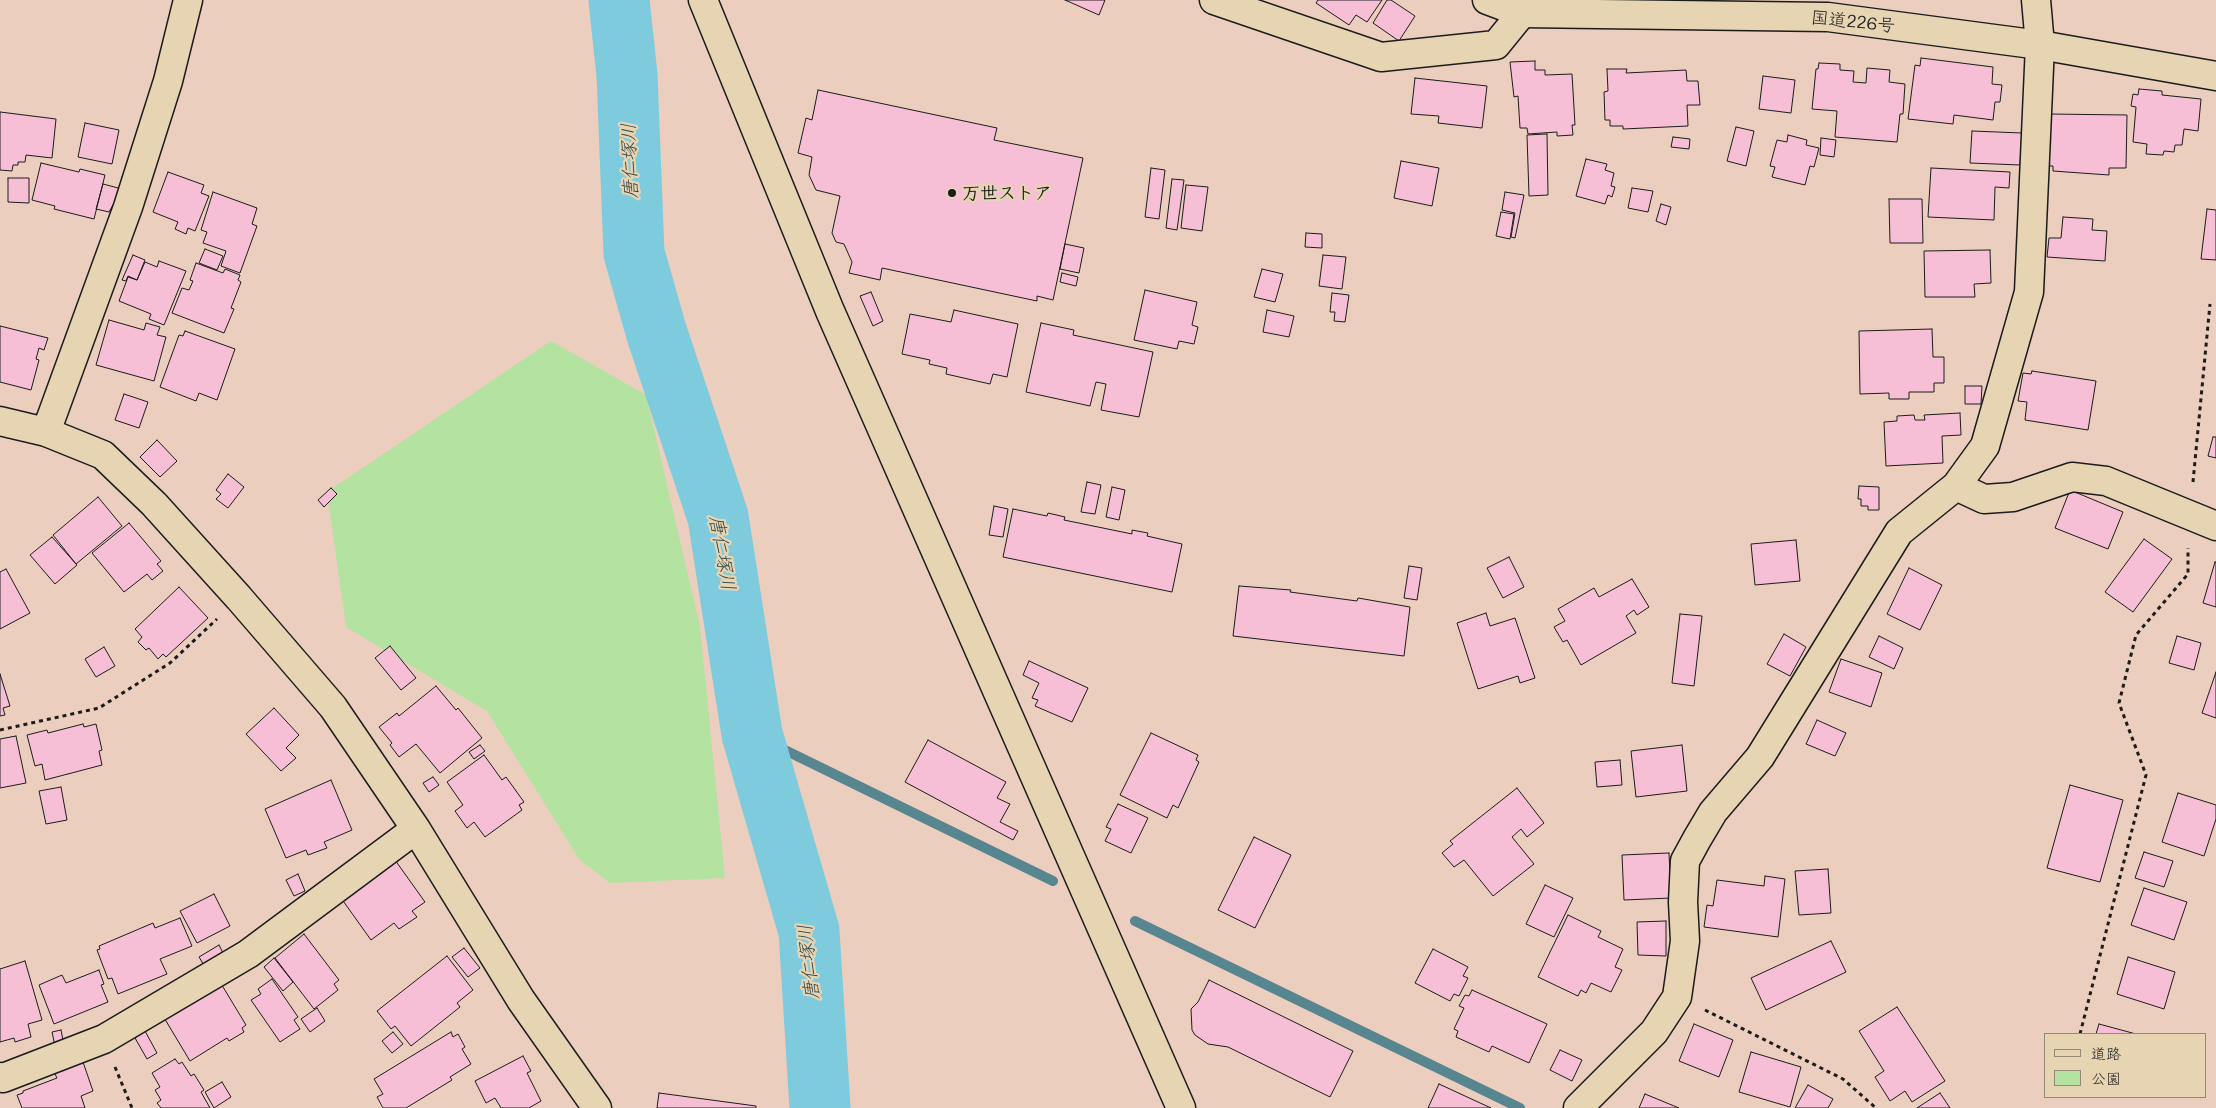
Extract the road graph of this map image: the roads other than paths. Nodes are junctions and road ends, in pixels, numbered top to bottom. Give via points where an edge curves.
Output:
1 (188, 0) edge
2 (702, 0) edge
3 (1214, 0) edge
4 (1488, 0) edge
5 (2036, 0) edge
6 (1522, 13) junction
7 (2040, 45) junction
8 (2216, 76) edge
9 (0, 421) edge
10 (46, 432) junction
11 (1956, 486) junction
12 (2216, 526) edge
13 (416, 829) junction
14 (0, 1077) edge
15 (594, 1106) edge
16 (1181, 1108) edge
17 (1578, 1108) edge

1 - 10 main road via 168,81 128,207
2 - 16 main road via 830,311
3 - 6 main road via 1380,57 1496,45
4 - 6 main road, 国道226号
5 - 7 main road
6 - 7 main road, 国道226号 via 1828,17
7 - 8 main road, 国道226号
7 - 11 main road via 2029,292 1985,446
9 - 10 main road
10 - 13 main road via 103,455 154,504 240,598 333,708
11 - 12 main road via 1984,500 2013,497 2072,477 2106,481
11 - 17 main road via 1898,532 1760,757 1713,812 1685,861 1685,941 1677,997 1654,1032
13 - 14 main road via 248,954 104,1039
13 - 15 main road via 521,1000

